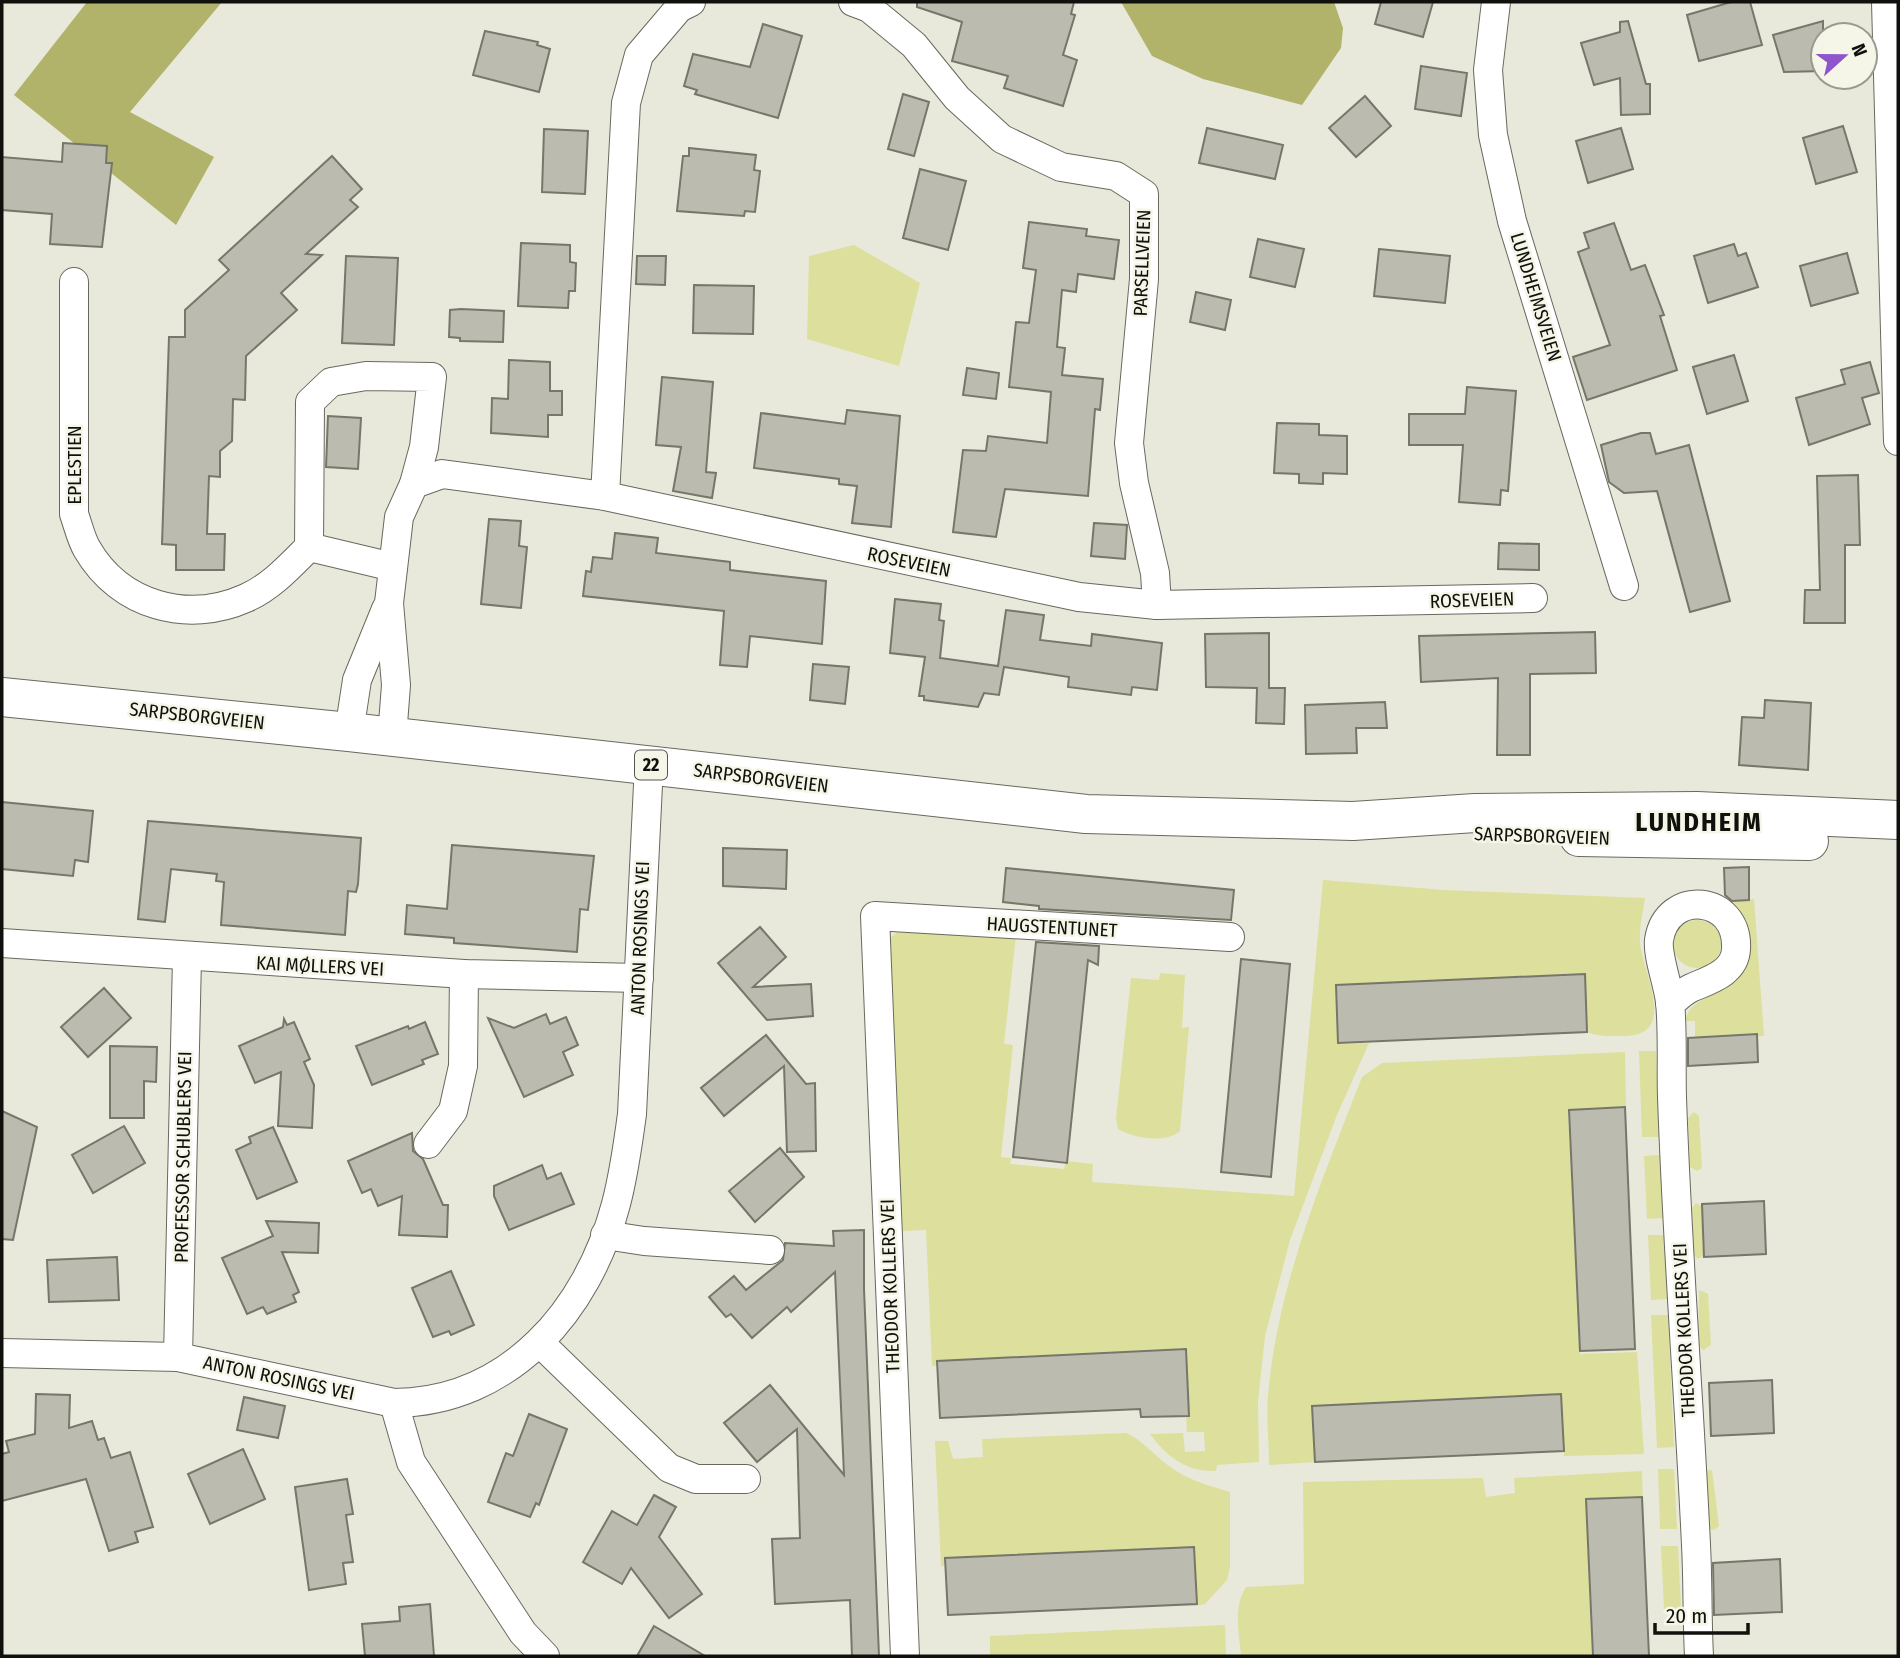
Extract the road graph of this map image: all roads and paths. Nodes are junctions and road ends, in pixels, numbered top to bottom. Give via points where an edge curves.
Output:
1 (691, 2) edge
2 (853, 2) edge
3 (1496, 2) edge
4 (1886, 2) edge
5 (74, 282) dead end
6 (1898, 441) edge
7 (414, 484) junction
8 (605, 496) junction
9 (309, 547) junction
10 (393, 567) junction
11 (1624, 586) dead end
12 (1533, 598) dead end
13 (388, 603) junction
14 (1157, 605) junction
15 (2, 697) edge
16 (349, 732) junction
17 (392, 737) junction
18 (649, 764) junction
19 (1898, 820) edge
20 (1353, 821) junction
21 (1898, 842) edge
22 (875, 916) joint
23 (1230, 937) dead end
24 (2, 943) edge
25 (187, 958) junction
26 (464, 974) junction
27 (639, 978) junction
28 (1671, 1004) dead end
29 (428, 1144) dead end
30 (605, 1235) junction
31 (771, 1250) dead end
32 (540, 1343) junction
33 (2, 1353) edge
34 (178, 1356) junction
35 (394, 1403) junction
36 (746, 1479) dead end
37 (545, 1656) edge
38 (905, 1656) edge
39 (1699, 1656) edge

1 - 8 street via 679,8 639,55 626,103
2 - 14 street, PARSELLVEIEN via 869,8 914,45 957,98 1002,139 1061,167 1116,176 1144,194 1144,279 1129,443
3 - 11 street, LUNDHEIMSVEIEN via 1488,70 1493,135 1512,221
4 - 6 street
5 - 9 street, EPLESTIEN via 74,514 86,549 111,580 142,601 163,607 213,609 247,597 283,573
7 - 8 street, ROSEVEIEN via 442,474
7 - 9 street via 424,447 432,377 366,376 331,382 310,402
7 - 10 street via 399,517
8 - 14 street, ROSEVEIEN via 1079,597
9 - 10 street
10 - 13 street
12 - 14 street, ROSEVEIEN
13 - 16 street via 357,680
13 - 17 street via 396,685
15 - 16 highway, SARPSBORGVEIEN / 22
16 - 17 highway, SARPSBORGVEIEN / 22
17 - 18 highway, SARPSBORGVEIEN / 22
18 - 20 highway, SARPSBORGVEIEN / 22 via 1086,814
18 - 27 street, ANTON ROSINGS VEI
19 - 20 highway, SARPSBORGVEIEN / 22 via 1683,811 1475,813
20 - 21 highway, SARPSBORGVEIEN / 22 via 1478,835
22 - 23 street, HAUGSTENTUNET
22 - 38 street, THEODOR KOLLERS VEI
24 - 25 street, KAI MØLLERS VEI
25 - 26 street, KAI MØLLERS VEI
25 - 34 street, PROFESSOR SCHUBLERS VEI
26 - 27 street, KAI MØLLERS VEI
26 - 29 street via 463,1066 453,1111
27 - 30 street, ANTON ROSINGS VEI via 626,1156
28 - 39 street, THEODOR KOLLERS VEI via 1675,1190
30 - 31 street
30 - 32 street, ANTON ROSINGS VEI via 572,1302
32 - 35 street, ANTON ROSINGS VEI via 513,1365 446,1399
32 - 36 street via 669,1468 696,1479
33 - 34 street, ANTON ROSINGS VEI
34 - 35 street, ANTON ROSINGS VEI
35 - 37 street via 411,1462 523,1633

